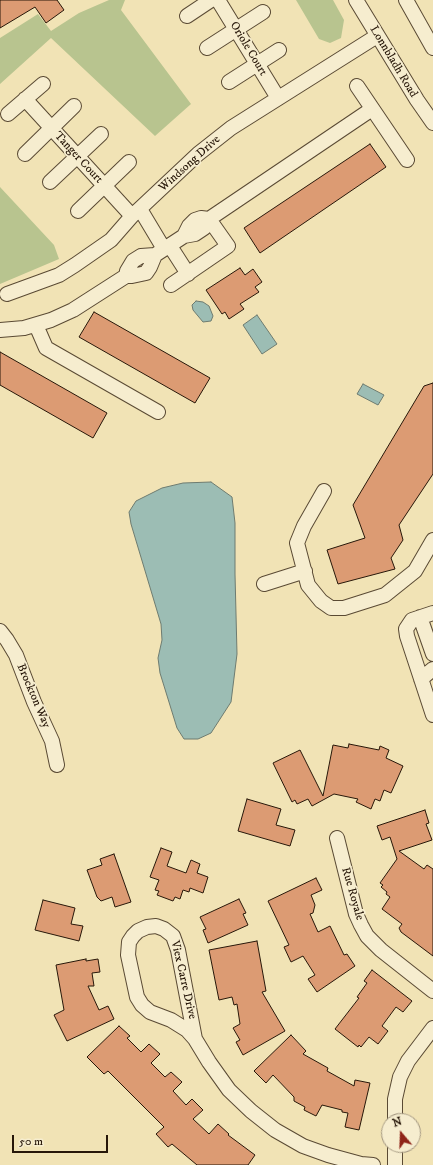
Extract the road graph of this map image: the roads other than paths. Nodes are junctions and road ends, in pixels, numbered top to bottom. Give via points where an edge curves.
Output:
1 (211, 0) edge
2 (218, 0) edge
3 (356, 0) edge
4 (406, 0) edge
5 (264, 12) dead end
6 (187, 16) dead end
7 (236, 30) junction
8 (377, 36) junction
9 (207, 48) dead end
10 (433, 48) edge
11 (279, 50) dead end
12 (257, 64) junction
13 (229, 82) dead end
14 (42, 84) dead end
15 (356, 86) dead end
16 (278, 98) junction
17 (25, 99) junction
18 (74, 106) dead end
19 (372, 109) junction
20 (8, 114) dead end
21 (433, 123) edge
22 (51, 128) junction
23 (101, 134) dead end
24 (25, 154) dead end
25 (77, 156) junction
26 (407, 160) dead end
27 (129, 162) dead end
28 (50, 182) dead end
29 (104, 186) junction
30 (78, 211) dead end
31 (136, 213) junction
32 (209, 219) junction
33 (163, 250) junction
34 (188, 274) junction
35 (171, 285) dead end
36 (7, 294) dead end
37 (36, 325) junction
38 (0, 330) edge
39 (158, 412) dead end
40 (324, 491) dead end
41 (433, 540) edge
42 (304, 571) junction
43 (264, 584) dead end
44 (426, 615) edge
45 (0, 631) edge
46 (433, 654) edge
47 (433, 669) edge
48 (421, 679) junction
49 (433, 715) edge
50 (57, 765) dead end
51 (337, 838) dead end
52 (433, 991) edge
53 (433, 1028) edge
54 (196, 1039) junction
55 (395, 1113) edge
56 (395, 1153) edge
57 (373, 1165) edge
58 (395, 1165) edge

1 - 6 street
2 - 7 street, Oriole Court
3 - 8 street, Lonnbladh Road
4 - 10 street
5 - 7 street
7 - 9 street
7 - 12 street, Oriole Court
8 - 16 street, Windsong Drive
8 - 21 street, Lonnbladh Road
11 - 12 street
12 - 13 street
12 - 16 street, Oriole Court
14 - 17 street
15 - 19 street
16 - 31 street, Windsong Drive via 231,128 198,154
17 - 20 street
17 - 22 street, Tanger Court
18 - 22 street
19 - 26 street
19 - 32 street
22 - 24 street
22 - 25 street, Tanger Court
23 - 25 street
25 - 28 street
25 - 29 street, Tanger Court
27 - 29 street
29 - 30 street
29 - 31 street, Tanger Court
31 - 33 street, Tanger Court
31 - 36 street, Windsong Drive via 110,240 75,265 59,274
32 - 33 street via 204,228 195,234 184,236
32 - 34 street via 228,246
33 - 34 street, Tanger Court
33 - 37 street via 146,273 126,276 73,310
34 - 35 street
37 - 38 street
37 - 39 street via 46,348
40 - 42 street via 297,543
41 - 42 street via 415,571 385,594 344,608 331,608 321,601 308,585
42 - 43 street
44 - 46 street
44 - 48 street via 412,620 406,629
45 - 50 street, Brockton Way via 16,655 52,740
47 - 48 street
48 - 49 street
51 - 52 street, Rue Royale via 361,925 381,950
53 - 55 street via 408,1061 400,1077
54 - 54 street, Viex Carre Drive via 173,936 164,929 147,926 138,931 129,942 128,955 137,997 150,1012 171,1020
54 - 57 street, Viex Carre Drive via 229,1090 268,1125 303,1146
56 - 58 street

